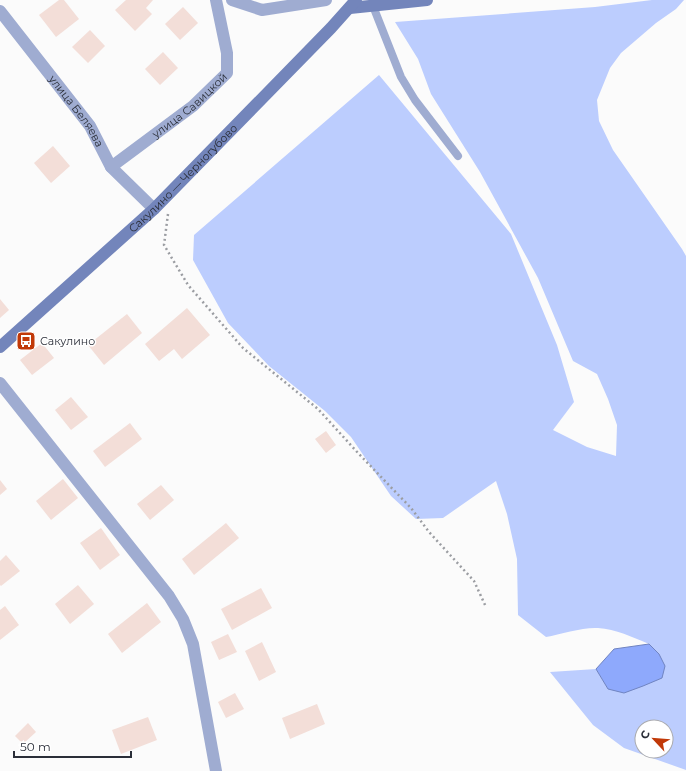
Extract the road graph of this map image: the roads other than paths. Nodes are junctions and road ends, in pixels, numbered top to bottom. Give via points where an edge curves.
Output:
1 (216, 0) edge
2 (232, 0) edge
3 (326, 0) edge
4 (427, 0) edge
5 (353, 4) edge
6 (374, 6) junction
7 (0, 11) edge
8 (458, 156) dead end
9 (111, 167) junction
10 (154, 209) junction
11 (0, 347) edge
12 (0, 383) edge
13 (216, 771) edge

1 - 9 street, улица Савицкой via 227,53 226,73 193,106
2 - 3 street via 262,10
4 - 6 street
5 - 6 street
5 - 10 street, Сакулино — Черногубово
6 - 8 lane via 401,78
7 - 9 street, улица Беляева via 90,126
9 - 10 street, улица Беляева
10 - 11 street, Сакулино — Черногубово
12 - 13 street via 184,619 193,644

